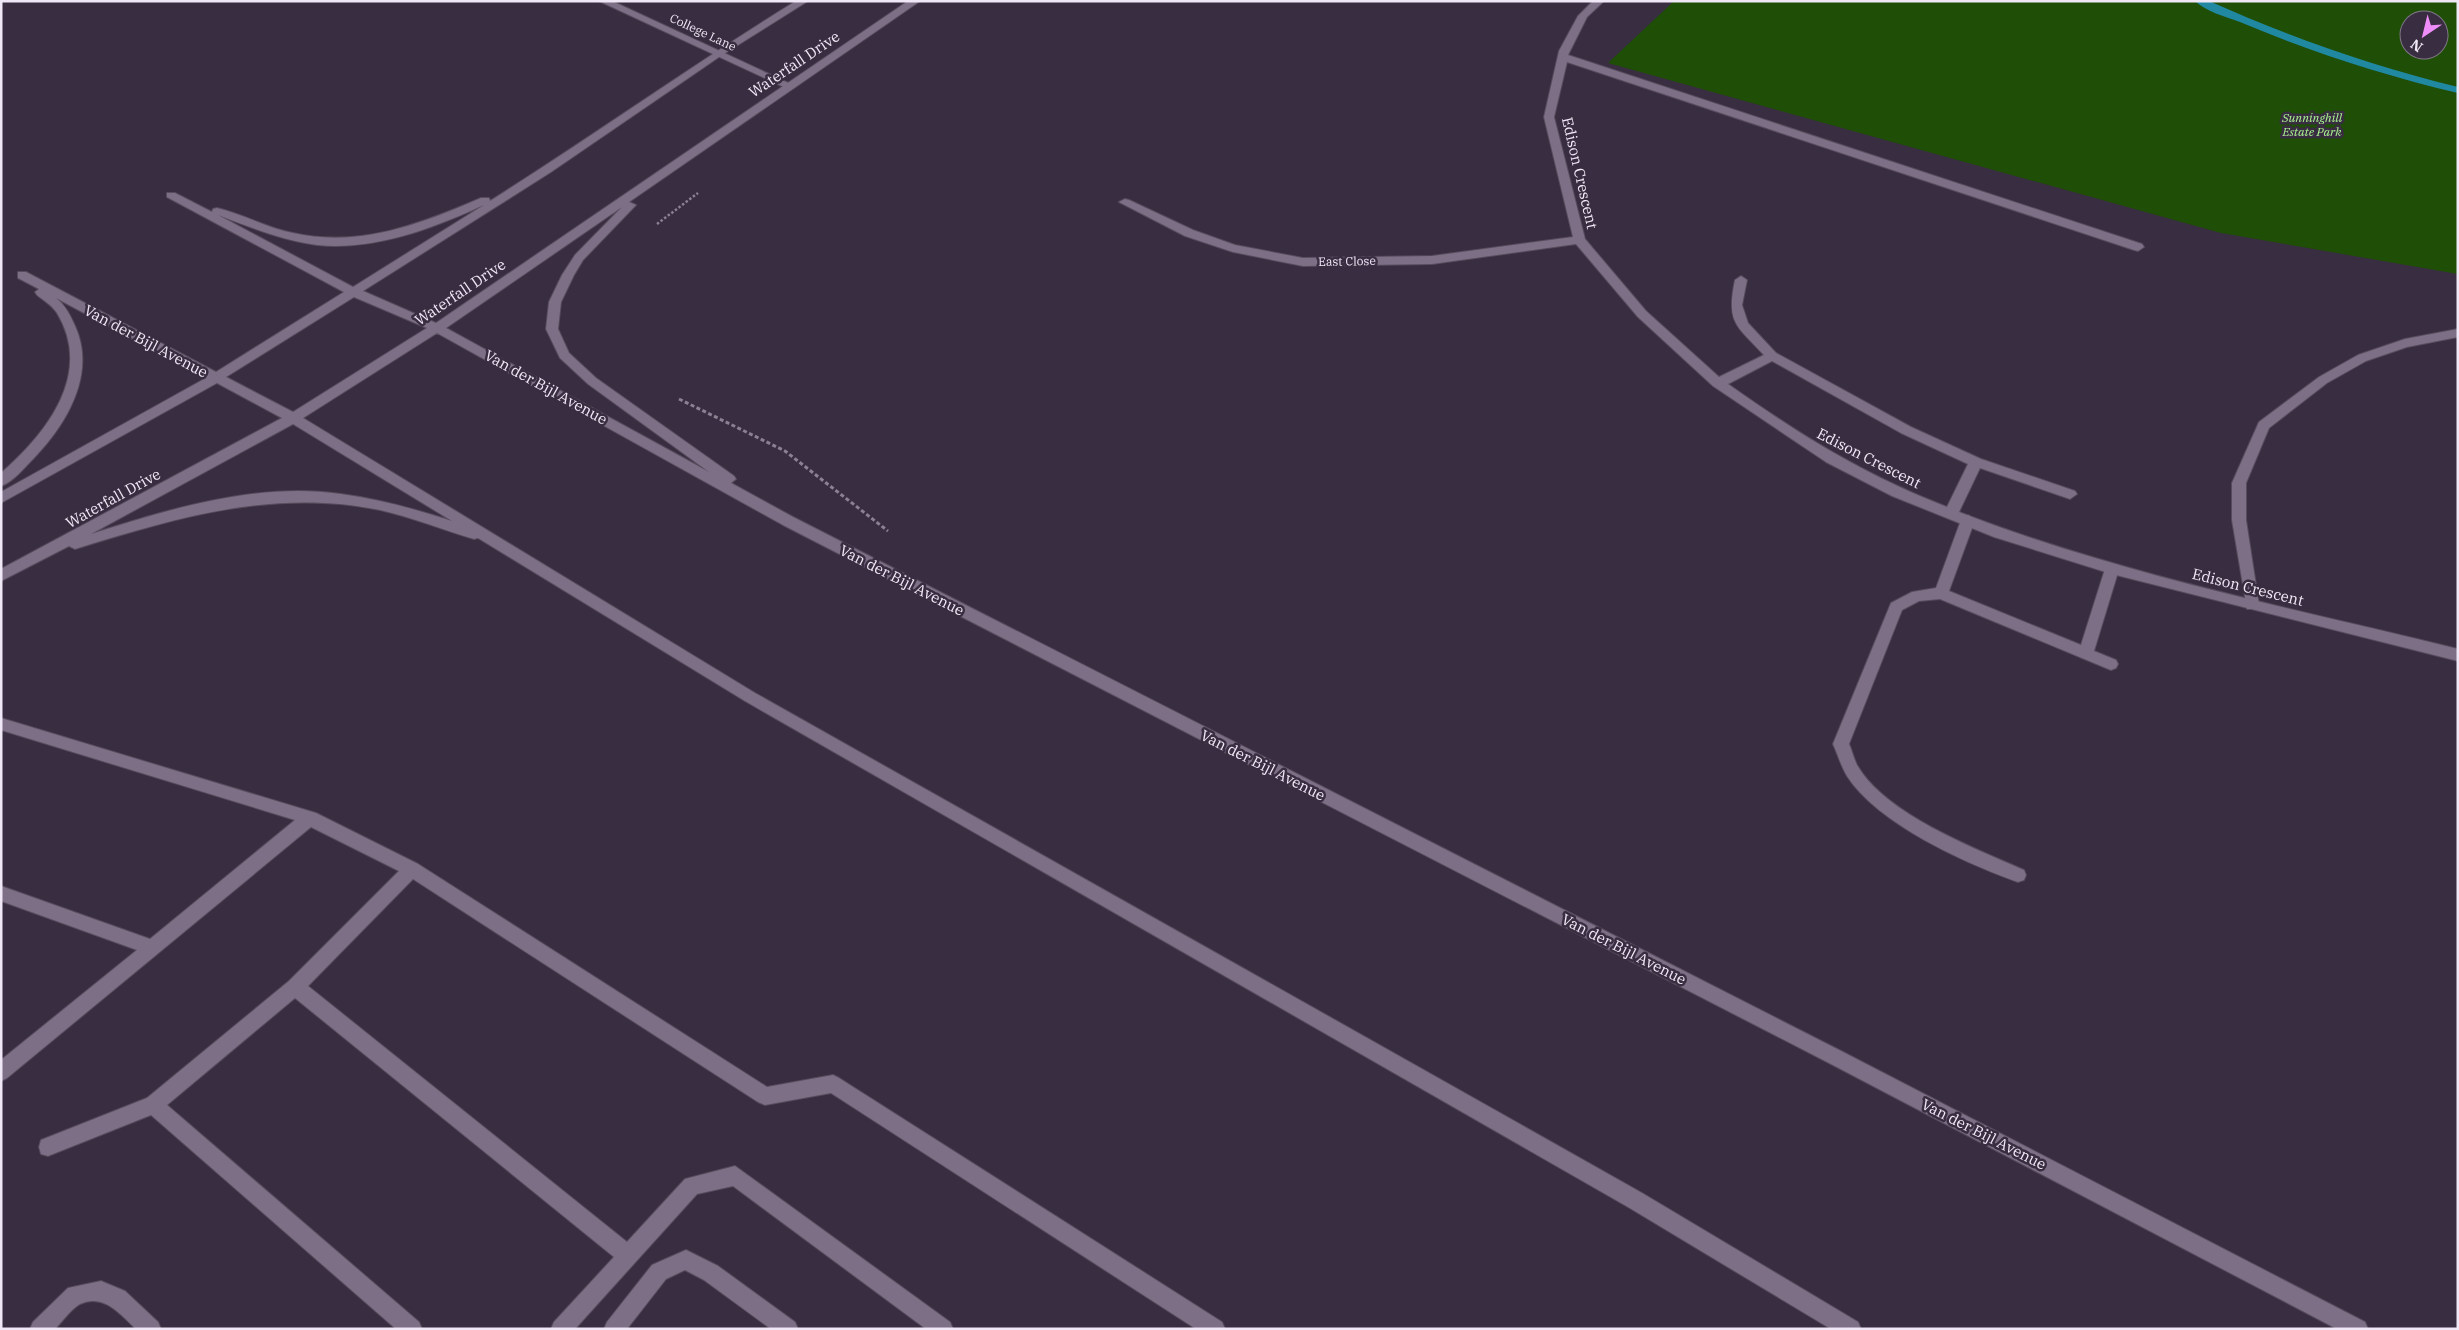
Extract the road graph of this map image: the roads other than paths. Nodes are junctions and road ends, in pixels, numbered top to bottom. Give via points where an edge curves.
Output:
1 (604, 1) edge
2 (802, 1) edge
3 (915, 1) edge
4 (1599, 1) edge
5 (718, 53) junction
6 (1563, 57) junction
7 (790, 86) junction
8 (546, 170) junction
9 (651, 183) junction
10 (1125, 202) dead end
11 (1579, 240) junction
12 (2138, 247) dead end
13 (1741, 280) dead end
14 (354, 292) junction
15 (437, 328) junction
16 (2458, 333) edge
17 (1772, 356) junction
18 (216, 378) junction
19 (1718, 383) junction
20 (293, 418) junction
21 (1976, 462) junction
22 (1, 481) edge
23 (2070, 494) dead end
24 (1, 498) edge
25 (1951, 514) junction
26 (1968, 520) junction
27 (788, 521) junction
28 (499, 542) junction
29 (40, 556) junction
30 (2112, 569) junction
31 (1, 576) edge
32 (1941, 594) junction
33 (2252, 606) junction
34 (2086, 654) junction
35 (2458, 656) edge
36 (2111, 664) dead end
37 (1, 724) edge
38 (310, 818) junction
39 (412, 869) junction
40 (2018, 875) dead end
41 (1, 892) edge
42 (151, 947) junction
43 (295, 987) junction
44 (1, 1072) edge
45 (153, 1105) junction
46 (48, 1147) dead end
47 (627, 1255) junction
48 (40, 1329) edge
49 (150, 1329) edge
50 (412, 1329) edge
51 (561, 1329) edge
52 (614, 1329) edge
53 (788, 1329) edge
54 (944, 1329) edge
55 (1215, 1329) edge
56 (1851, 1329) edge
57 (2358, 1329) edge

1 - 5 main road, College Lane
2 - 5 main road
3 - 7 main road, Waterfall Drive
4 - 6 main road, Edison Crescent via 1583,16
5 - 7 main road, College Lane
5 - 8 main road
6 - 11 main road, Edison Crescent via 1549,117
6 - 12 main road
7 - 9 main road, Waterfall Drive
8 - 14 main road
8 - 14 main road, Van der Bijl Avenue via 421,228 373,238 334,241 294,238 171,195
9 - 15 main road, Waterfall Drive
9 - 27 main road via 579,258 568,275 552,316 552,329 558,344 575,367 592,381
10 - 11 main road, East Close via 1189,233 1234,248 1303,262 1432,260
11 - 19 main road, Edison Crescent via 1642,314
13 - 17 main road via 1736,305 1742,324
14 - 15 main road, Van der Bijl Avenue
14 - 18 main road
15 - 20 main road, Waterfall Drive
15 - 27 main road, Van der Bijl Avenue
16 - 33 main road via 2405,344 2362,358 2323,380 2264,425 2239,483 2239,520
17 - 19 main road
17 - 21 main road via 1906,430
18 - 20 main road, Van der Bijl Avenue
18 - 22 main road, Van der Bijl Avenue via 22,275 63,312 72,332 78,363 72,394 55,424 30,456
18 - 24 main road
19 - 25 main road, Edison Crescent via 1831,459 1897,493
20 - 28 main road, Van der Bijl Avenue
20 - 29 main road, Waterfall Drive
21 - 23 main road
21 - 25 main road
25 - 26 main road, Edison Crescent
26 - 30 main road, Edison Crescent
26 - 32 main road
27 - 57 main road, Van der Bijl Avenue via 1846,1062
28 - 29 main road via 377,505 288,497 232,502 175,513
28 - 56 main road, Van der Bijl Avenue via 750,697 1634,1200
29 - 31 main road, Waterfall Drive
30 - 33 main road, Edison Crescent
30 - 34 main road
32 - 34 main road
32 - 40 main road via 1926,592 1911,596 1896,607 1841,744 1852,770 1873,794 1923,832
33 - 35 main road, Edison Crescent
34 - 36 main road
37 - 38 main road
38 - 39 main road
38 - 42 main road
39 - 43 main road
39 - 55 main road via 765,1096 833,1084
41 - 42 main road
42 - 44 main road
43 - 45 main road
43 - 47 main road
45 - 46 main road
45 - 50 main road
47 - 51 main road
47 - 54 main road via 692,1186 735,1176
48 - 49 main road via 75,1296 101,1290 118,1298
52 - 53 main road via 659,1272 686,1260 711,1273

